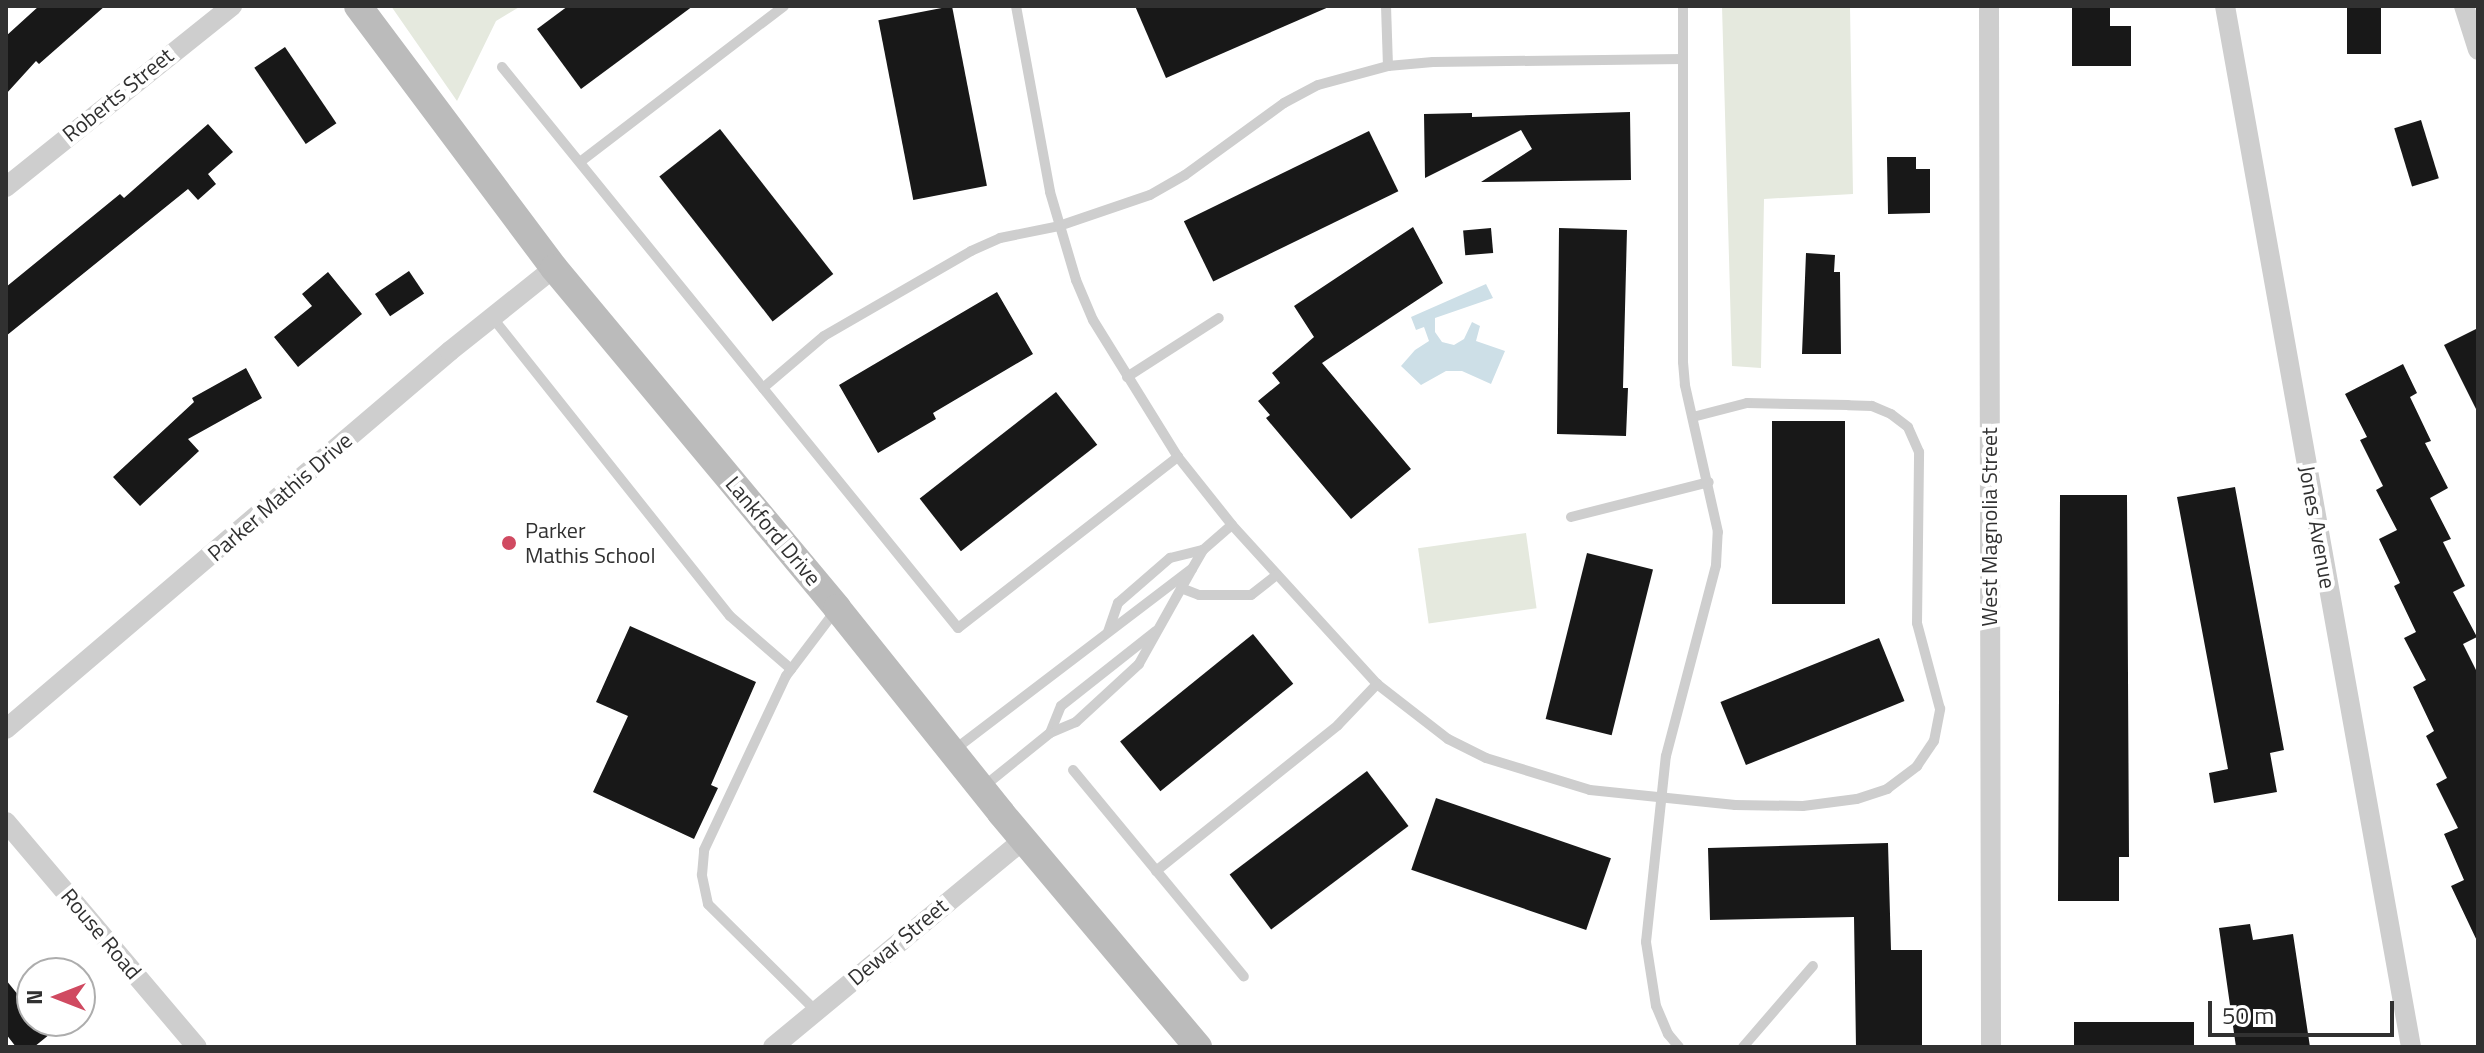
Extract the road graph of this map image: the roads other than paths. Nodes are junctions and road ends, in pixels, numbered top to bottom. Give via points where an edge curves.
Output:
1 (232, 6) edge
2 (358, 6) edge
3 (784, 6) edge
4 (1017, 6) edge
5 (1386, 6) edge
6 (1683, 6) edge
7 (1989, 6) edge
8 (2225, 6) edge
9 (2464, 6) edge
10 (2478, 50) edge
11 (1683, 59) junction
12 (1388, 66) junction
13 (502, 67) dead end
14 (580, 162) junction
15 (6, 187) edge
16 (1059, 226) junction
17 (554, 268) junction
18 (492, 317) junction
19 (1219, 318) dead end
20 (1127, 377) junction
21 (763, 388) junction
22 (1693, 417) junction
23 (1178, 457) junction
24 (1709, 482) junction
25 (1571, 517) dead end
26 (1232, 525) junction
27 (1203, 550) junction
28 (1192, 569) junction
29 (1277, 575) junction
30 (1181, 588) junction
31 (837, 608) junction
32 (1160, 627) junction
33 (1107, 634) junction
34 (791, 669) junction
35 (1377, 684) junction
36 (6, 729) edge
37 (1050, 733) junction
38 (952, 752) junction
39 (1073, 770) dead end
40 (981, 788) junction
41 (1660, 799) junction
42 (6, 822) edge
43 (1024, 839) junction
44 (1156, 871) junction
45 (1813, 966) dead end
46 (1244, 977) dead end
47 (816, 1011) junction
48 (197, 1047) edge
49 (773, 1047) edge
50 (1198, 1047) edge
51 (1679, 1047) edge
52 (1743, 1047) edge
53 (1991, 1047) edge
54 (2411, 1047) edge

1 - 15 street, Roberts Street
2 - 17 main road, Lankford Drive
3 - 14 lane
4 - 16 lane
5 - 12 lane
6 - 11 lane
7 - 53 street, West Magnolia Street
8 - 54 street, Jones Avenue
9 - 10 street
11 - 12 lane
11 - 22 lane via 1683,362
12 - 16 lane via 1318,85 1150,195
13 - 14 lane
14 - 21 lane
16 - 20 lane via 1093,320
16 - 21 lane via 1000,238 971,251 824,336
17 - 18 street, Parker Mathis Drive
17 - 31 main road, Lankford Drive
18 - 34 lane via 730,616
18 - 36 street, Parker Mathis Drive
19 - 20 lane
20 - 23 lane
21 - 23 lane via 958,628
22 - 24 lane
22 - 41 lane via 1747,403 1872,406 1908,427 1919,452 1917,623 1940,709 1934,741 1917,766 1887,789 1857,799 1803,806
23 - 26 lane
24 - 25 lane
24 - 41 lane via 1718,532 1716,565 1666,756
26 - 27 lane
26 - 29 lane
27 - 28 lane
27 - 33 lane via 1170,558 1118,603
28 - 30 lane
28 - 33 lane
29 - 30 lane via 1251,595 1199,595
29 - 35 lane
30 - 32 lane
31 - 34 lane
31 - 38 main road, Lankford Drive
32 - 37 lane via 1061,706
32 - 37 lane via 1139,664 1109,695 1076,722
33 - 38 lane
34 - 47 lane via 704,850 702,875 708,904
35 - 41 lane via 1417,718 1486,758 1590,790
35 - 44 lane via 1338,725
37 - 40 lane
38 - 40 main road, Lankford Drive
39 - 44 lane
40 - 43 main road, Lankford Drive
41 - 51 lane via 1646,942 1656,1006
42 - 48 street, Rouse Road
43 - 47 street, Dewar Street
43 - 50 main road, Lankford Drive
44 - 46 lane
45 - 52 lane
47 - 49 street, Dewar Street

